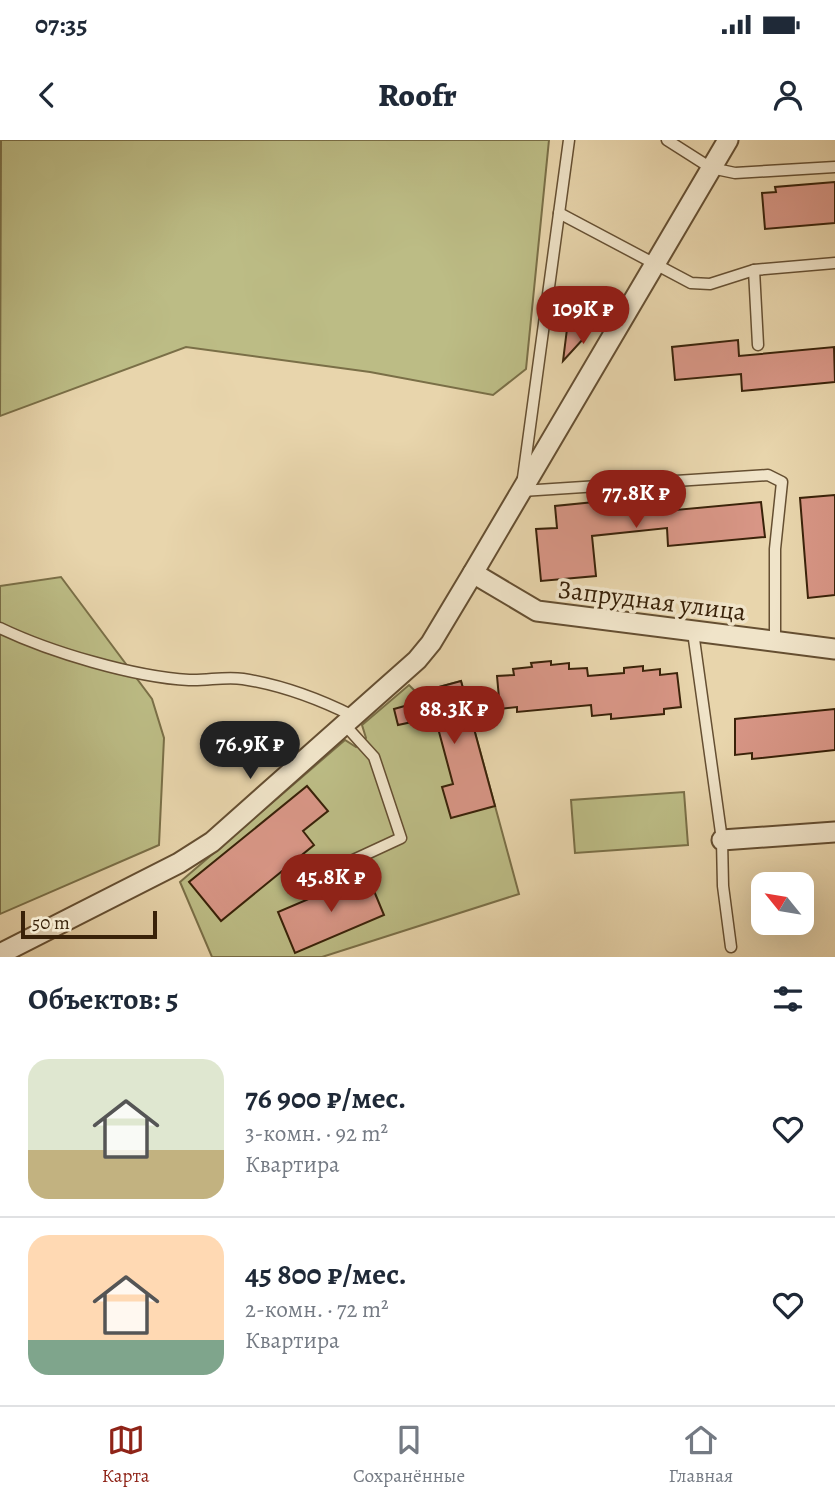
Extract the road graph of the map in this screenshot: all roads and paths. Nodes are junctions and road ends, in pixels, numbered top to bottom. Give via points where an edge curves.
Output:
1 (569, 140) edge
2 (727, 140) edge
3 (673, 142) edge
4 (835, 167) edge
5 (711, 168) junction
6 (559, 213) junction
7 (835, 263) edge
8 (655, 264) junction
9 (754, 270) junction
10 (758, 345) dead end
11 (521, 492) junction
12 (473, 573) junction
13 (0, 628) edge
14 (693, 632) junction
15 (775, 642) junction
16 (835, 649) edge
17 (349, 720) junction
18 (835, 832) edge
19 (722, 840) junction
20 (321, 875) dead end
21 (731, 947) dead end
22 (0, 954) edge

1 - 6 lane
2 - 5 street
3 - 5 lane
4 - 5 lane via 735,173
5 - 8 street
6 - 8 lane
6 - 11 lane
7 - 9 lane
8 - 9 lane via 691,283 710,284
8 - 11 street
9 - 10 lane
11 - 12 street
11 - 15 lane via 768,475 782,482 775,549
12 - 14 street, Запрудная улица via 537,611
12 - 17 street via 417,660
13 - 17 lane via 55,650 124,669 188,680 242,679 319,699
14 - 15 street, Запрудная улица
14 - 19 lane
15 - 16 street, Запрудная улица
17 - 20 lane via 374,757 401,838
17 - 22 street via 212,842
18 - 19 street
19 - 21 lane

